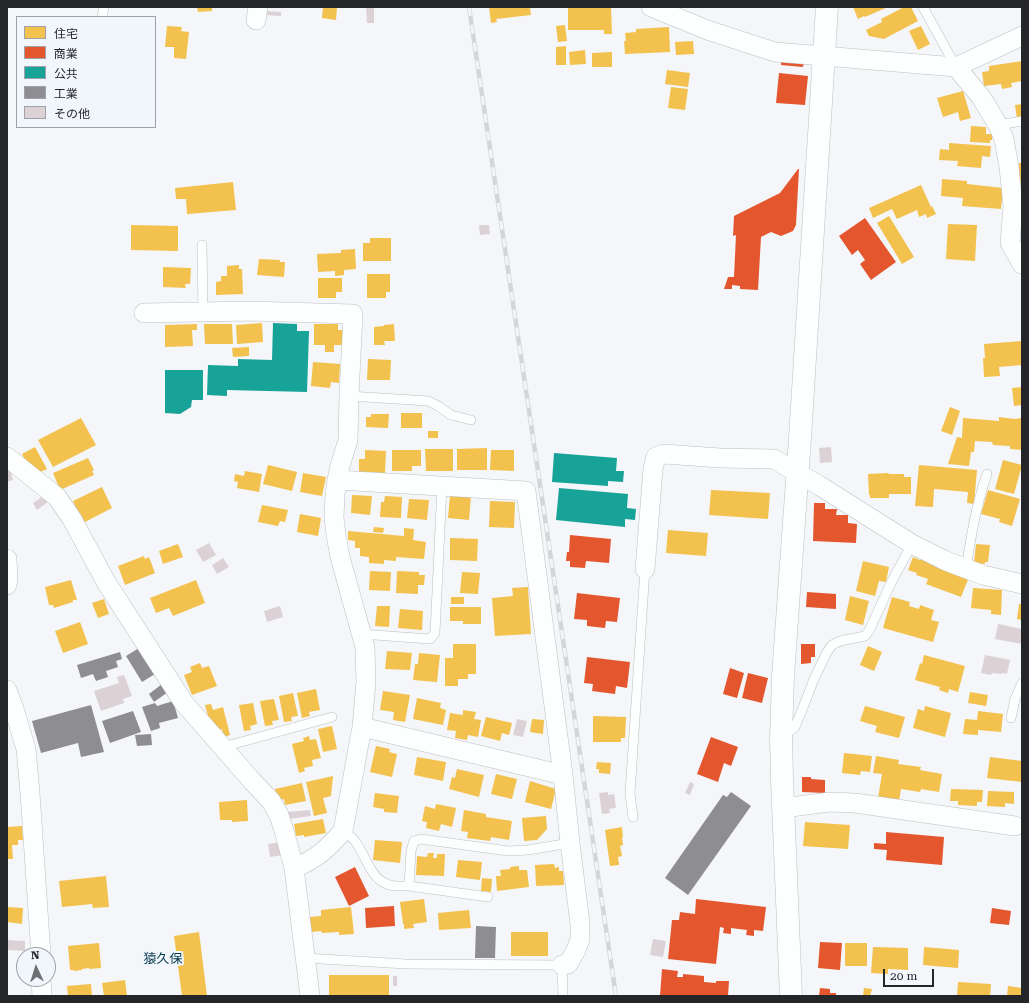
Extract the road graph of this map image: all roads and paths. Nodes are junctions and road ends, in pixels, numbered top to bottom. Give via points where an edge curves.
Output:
1 (651, 7) edge
2 (827, 7) edge
3 (922, 7) edge
4 (1022, 36) edge
5 (823, 56) junction
6 (956, 67) junction
7 (1022, 121) edge
8 (998, 125) junction
9 (202, 245) dead end
10 (1022, 264) edge
11 (203, 312) junction
12 (144, 314) dead end
13 (349, 396) junction
14 (471, 420) dead end
15 (7, 457) edge
16 (798, 473) junction
17 (988, 474) dead end
18 (337, 480) junction
19 (442, 486) junction
20 (912, 544) junction
21 (7, 559) edge
22 (645, 569) joint
23 (966, 569) junction
24 (1022, 584) edge
25 (7, 585) edge
26 (361, 634) junction
27 (1022, 684) edge
28 (7, 690) edge
29 (332, 717) dead end
30 (1011, 718) dead end
31 (362, 727) junction
32 (782, 738) junction
33 (223, 747) junction
34 (563, 775) junction
35 (783, 808) junction
36 (633, 817) dead end
37 (1015, 826) dead end
38 (343, 831) junction
39 (570, 843) junction
40 (294, 868) junction
41 (409, 886) junction
42 (488, 897) dead end
43 (40, 947) edge
44 (305, 958) junction
45 (562, 965) junction
46 (310, 996) edge
47 (563, 996) edge
48 (791, 996) edge

1 - 5 street via 710,31 775,52
2 - 5 street
3 - 6 lane
4 - 6 street
5 - 6 street
5 - 16 street
6 - 8 street via 981,97
7 - 8 lane
8 - 10 street via 1004,139 1009,167 1013,208 1010,243
9 - 11 lane
11 - 12 street
11 - 13 street via 353,314
13 - 14 lane via 428,401 451,415
13 - 18 street via 348,440
15 - 33 street via 57,497 72,519 106,582 184,703
16 - 20 street
16 - 22 street via 774,459 664,454 656,457
16 - 32 street via 783,676
17 - 23 lane via 974,521
18 - 19 street
18 - 26 street via 334,517 336,535
19 - 26 lane via 435,633 430,639
19 - 34 street via 526,491
20 - 23 street
20 - 32 lane via 869,631 865,636 840,641 826,652 795,727
21 - 25 street
22 - 36 lane via 630,793
23 - 24 street
26 - 31 street via 365,647 366,682
27 - 30 lane via 1015,699
28 - 43 street via 26,749
29 - 33 lane
31 - 34 street
31 - 38 street
32 - 35 street
33 - 40 street via 271,801 279,815
34 - 39 street
35 - 37 street via 829,802 855,803
35 - 48 street
38 - 40 street via 320,855
38 - 41 lane via 355,841 370,869 385,884
39 - 41 lane via 508,851 421,839 414,841 411,851
39 - 45 street via 580,939 568,964
40 - 44 street
41 - 42 lane
44 - 45 lane via 406,964
44 - 46 street
45 - 47 lane

